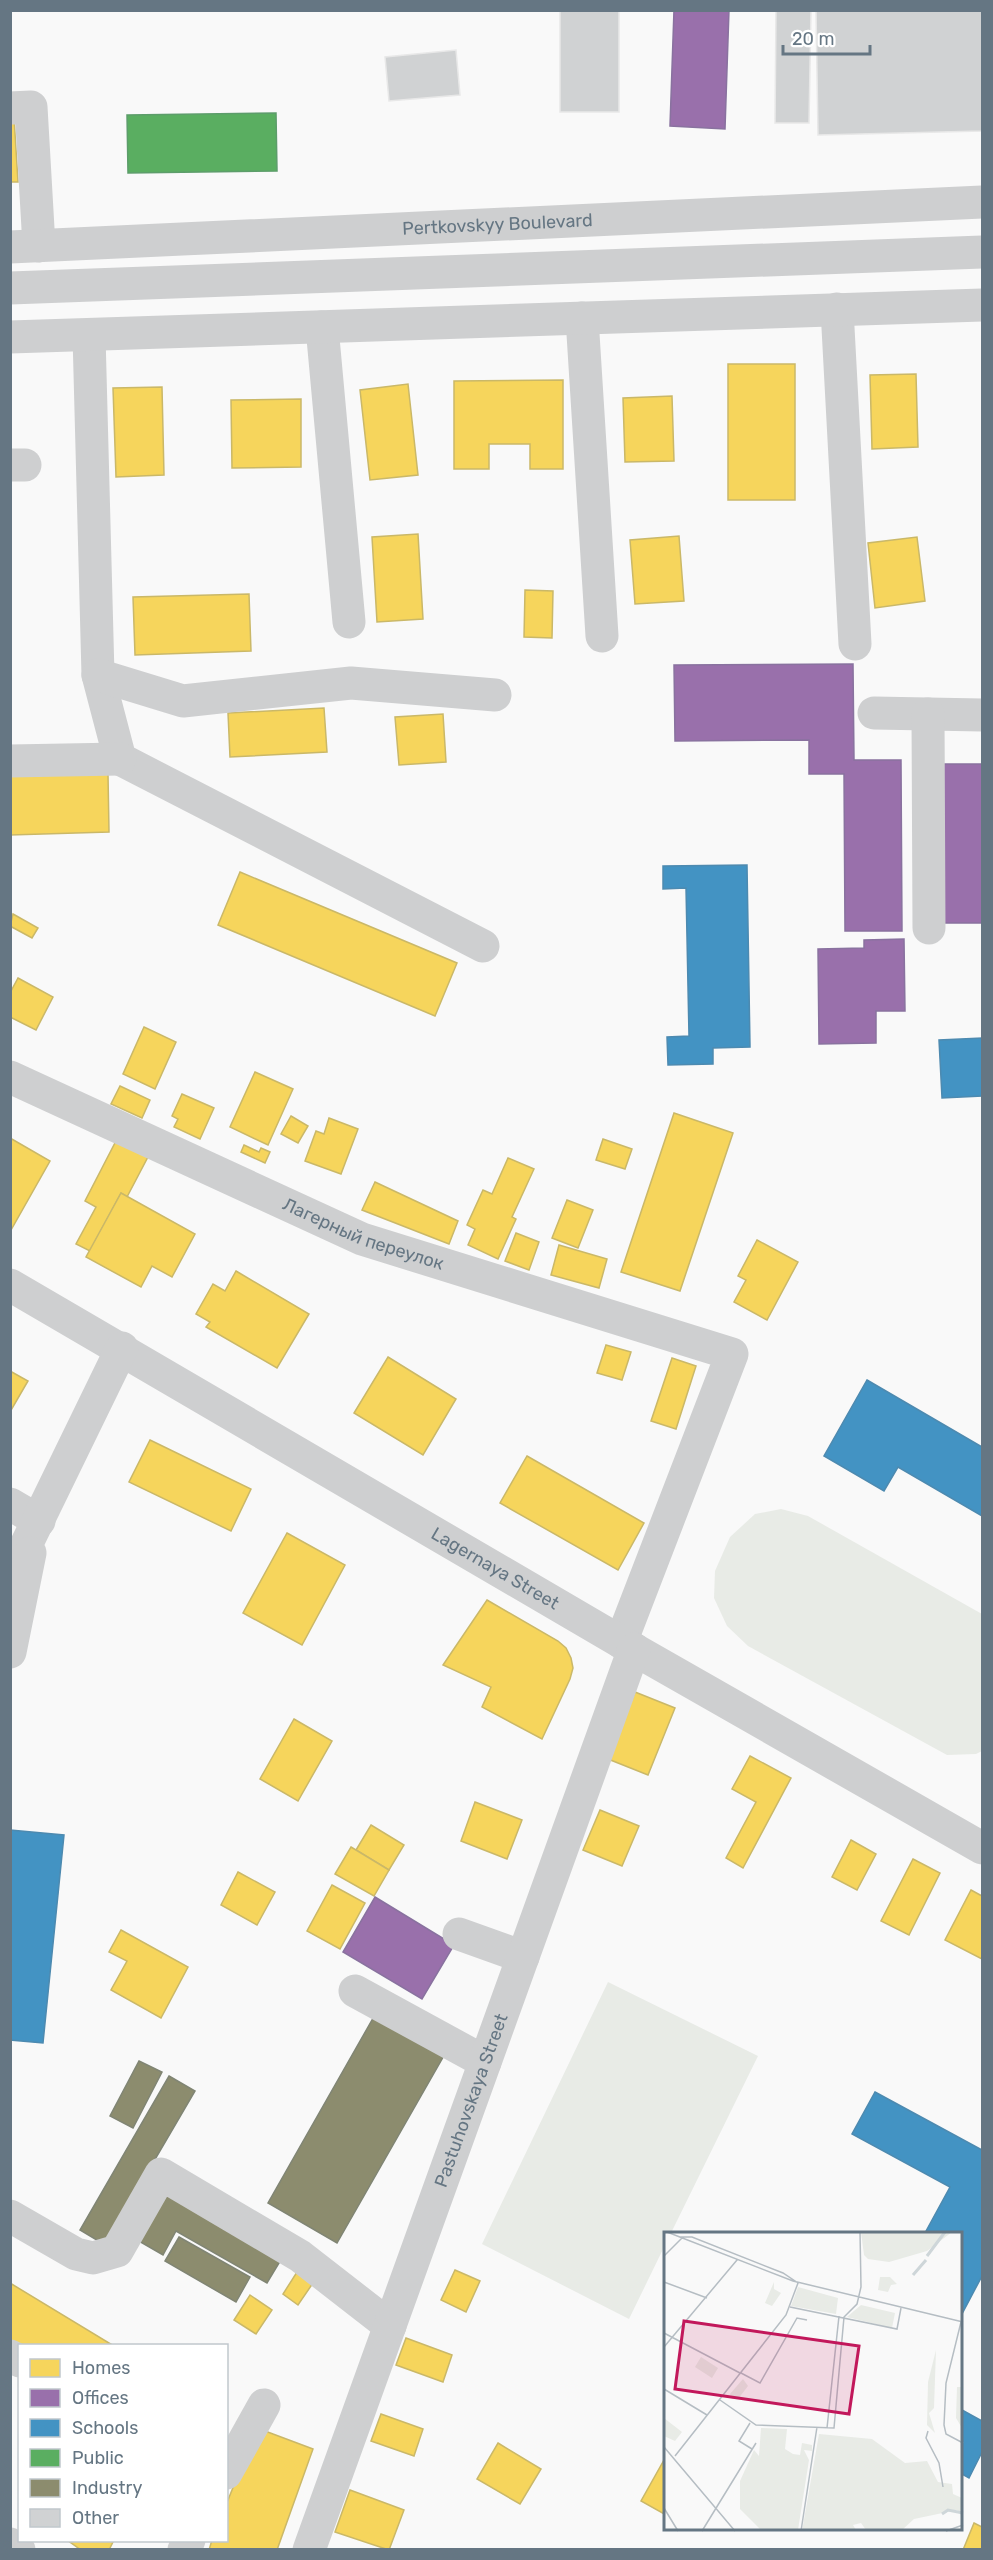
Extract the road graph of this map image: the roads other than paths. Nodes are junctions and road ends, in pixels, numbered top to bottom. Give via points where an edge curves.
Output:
1 (10, 108) edge
2 (982, 202) edge
3 (25, 247) edge
4 (982, 252) edge
5 (10, 288) edge
6 (982, 304) edge
7 (837, 309) junction
8 (582, 318) junction
9 (322, 327) junction
10 (89, 335) junction
11 (10, 337) edge
12 (349, 622) dead end
13 (602, 636) dead end
14 (855, 644) dead end
15 (99, 675) junction
16 (495, 695) dead end
17 (874, 713) dead end
18 (928, 714) junction
19 (982, 715) edge
20 (120, 759) junction
21 (10, 761) edge
22 (929, 928) dead end
23 (483, 946) dead end
24 (10, 1077) edge
25 (10, 1285) edge
26 (122, 1348) junction
27 (732, 1354) joint
28 (10, 1504) edge
29 (36, 1527) junction
30 (10, 1578) edge
31 (628, 1646) junction
32 (10, 1652) edge
33 (982, 1848) edge
34 (459, 1934) dead end
35 (523, 1957) junction
36 (355, 1991) dead end
37 (485, 2062) junction
38 (10, 2216) edge
39 (390, 2326) junction
40 (264, 2405) dead end
41 (228, 2469) edge
42 (10, 2544) edge
43 (19, 2550) edge
44 (309, 2550) edge

1 - 3 street via 31,107
2 - 3 street, Pertkovskyy Boulevard
4 - 5 street
6 - 7 street
7 - 8 street
7 - 14 street
8 - 9 street
8 - 13 street
9 - 10 street
9 - 12 street
10 - 11 street
10 - 15 street
15 - 16 street via 183,701 351,683
15 - 20 street
17 - 18 street
18 - 19 street
18 - 22 street
20 - 21 street
20 - 23 street
24 - 27 street, Лагерный переулок via 362,1239
25 - 26 street, Lagernaya Street
26 - 29 street
26 - 31 street, Lagernaya Street
27 - 31 street, Pastuhovskaya Street
28 - 29 street
29 - 30 street
29 - 32 street
31 - 33 street, Lagernaya Street
31 - 35 street, Pastuhovskaya Street
34 - 35 street
35 - 37 street, Pastuhovskaya Street
36 - 37 street
37 - 39 street, Pastuhovskaya Street
38 - 39 street via 76,2254 93,2258 117,2251 161,2174 300,2256
39 - 44 street, Pastuhovskaya Street
40 - 41 street
42 - 43 street

